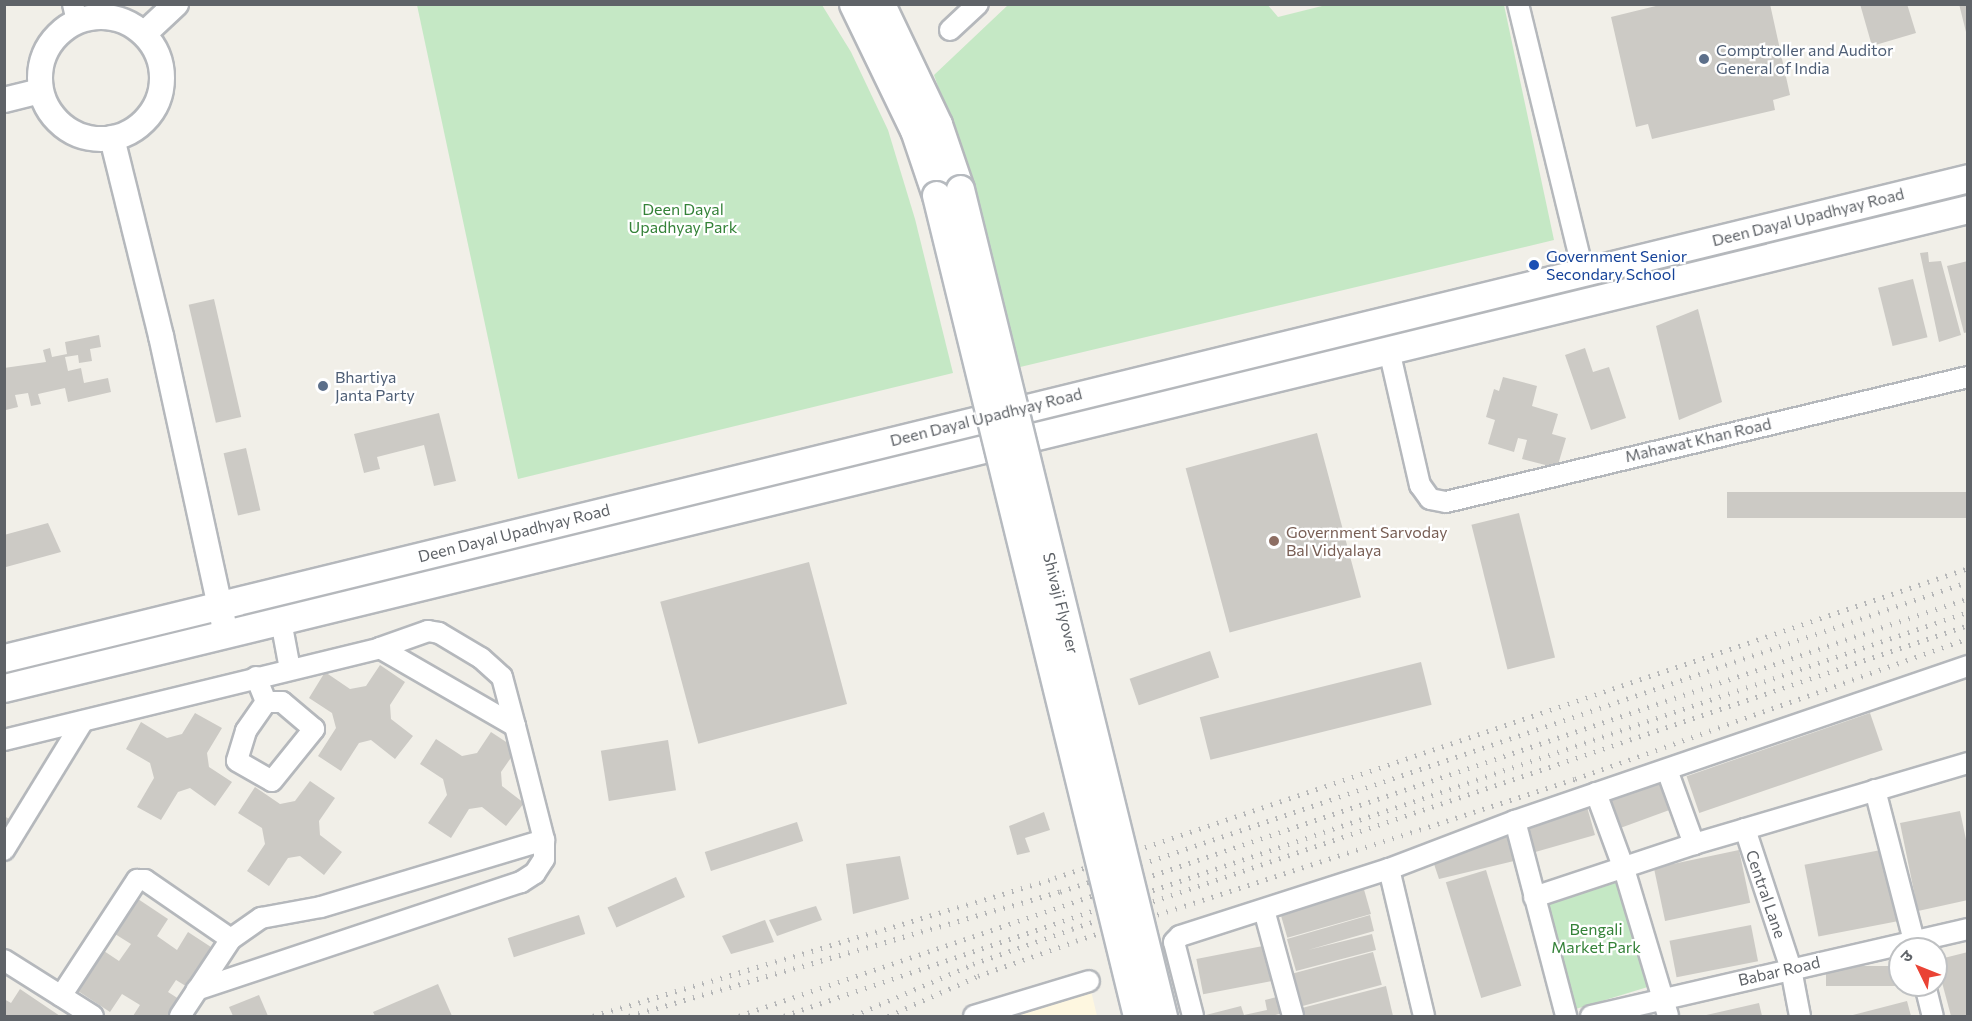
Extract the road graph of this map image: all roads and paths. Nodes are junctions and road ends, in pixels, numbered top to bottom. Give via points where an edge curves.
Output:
1 (177, 4) edge
2 (853, 4) edge
3 (881, 4) edge
4 (978, 4) edge
5 (1518, 4) edge
6 (75, 13) edge
7 (950, 30) dead end
8 (144, 34) junction
9 (40, 90) junction
10 (4, 100) edge
11 (112, 138) junction
12 (1968, 178) edge
13 (948, 192) junction
14 (1968, 209) edge
15 (1583, 271) junction
16 (1389, 350) junction
17 (1968, 377) edge
18 (219, 606) junction
19 (280, 621) junction
20 (227, 634) junction
21 (380, 648) junction
22 (4, 658) edge
23 (1968, 666) edge
24 (290, 669) junction
25 (256, 677) junction
26 (4, 688) edge
27 (266, 702) dead end
28 (83, 721) junction
29 (515, 726) junction
30 (4, 740) edge
31 (1667, 770) junction
32 (1966, 770) edge
33 (1875, 790) junction
34 (1596, 793) junction
35 (1515, 820) junction
36 (1745, 829) junction
37 (544, 840) junction
38 (1694, 844) junction
39 (4, 850) edge
40 (1389, 869) junction
41 (1624, 869) junction
42 (1534, 897) junction
43 (1264, 910) junction
44 (1968, 929) edge
45 (1913, 937) edge
46 (1942, 937) edge
47 (231, 939) junction
48 (1888, 950) edge
49 (4, 960) edge
50 (1791, 969) junction
51 (1089, 981) dead end
52 (197, 990) junction
53 (60, 996) junction
54 (1665, 997) junction
55 (1928, 997) edge
56 (81, 1014) edge
57 (1613, 1014) edge
58 (180, 1017) edge
59 (974, 1017) edge
60 (1137, 1017) edge
61 (1162, 1017) edge
62 (1193, 1017) edge
63 (1293, 1017) edge
64 (1424, 1017) edge
65 (1566, 1017) edge
66 (1591, 1017) edge
67 (1668, 1017) edge
68 (1800, 1017) edge
69 (1934, 1017) edge

1 - 8 street
2 - 13 main road
3 - 13 main road via 938,124
4 - 7 street
5 - 15 street
6 - 8 street via 120,19
6 - 9 street via 45,52
8 - 11 street via 157,51 162,72 156,104 144,122
9 - 10 street
9 - 11 street via 57,122 74,134
11 - 18 street via 161,336
12 - 15 main road, Deen Dayal Upadhyay Road
13 - 60 main road, Shivaji Flyover, bridge
13 - 61 main road, Shivaji Flyover, bridge
14 - 16 main road, Deen Dayal Upadhyay Road
15 - 18 main road, Deen Dayal Upadhyay Road
16 - 17 street, Mahawat Khan Road via 1420,485 1430,499 1446,502
16 - 19 main road, Deen Dayal Upadhyay Road
18 - 20 street
18 - 22 main road, Deen Dayal Upadhyay Road
19 - 20 main road, Deen Dayal Upadhyay Road
19 - 24 street
20 - 26 main road, Deen Dayal Upadhyay Road
21 - 24 street
21 - 29 street
21 - 29 street via 428,631 439,633 481,658 502,677
23 - 31 street
24 - 25 street
25 - 27 street
25 - 28 street
28 - 30 street
28 - 39 street
29 - 37 street
31 - 34 street
31 - 38 street
32 - 33 street
33 - 36 street
33 - 45 street
34 - 35 street
34 - 41 street
35 - 40 street
35 - 42 street
36 - 38 street, Central Lane
36 - 50 street, Central Lane
37 - 47 street via 321,907 261,918
37 - 52 street via 544,859 535,873 521,882
38 - 41 street, Central Lane
40 - 43 street
40 - 64 street
41 - 42 street, Central Lane
41 - 54 street
42 - 65 street
43 - 62 street via 1180,936 1174,942
43 - 63 street
44 - 46 street, Babar Road
47 - 52 street
47 - 53 street via 145,880 137,880
48 - 50 street, Babar Road
49 - 53 street
50 - 54 street, Babar Road
50 - 68 street, Central Lane
51 - 59 street
52 - 58 street
53 - 56 street
54 - 57 street, Babar Road
54 - 67 street
55 - 69 street
57 - 66 street, Babar Road

